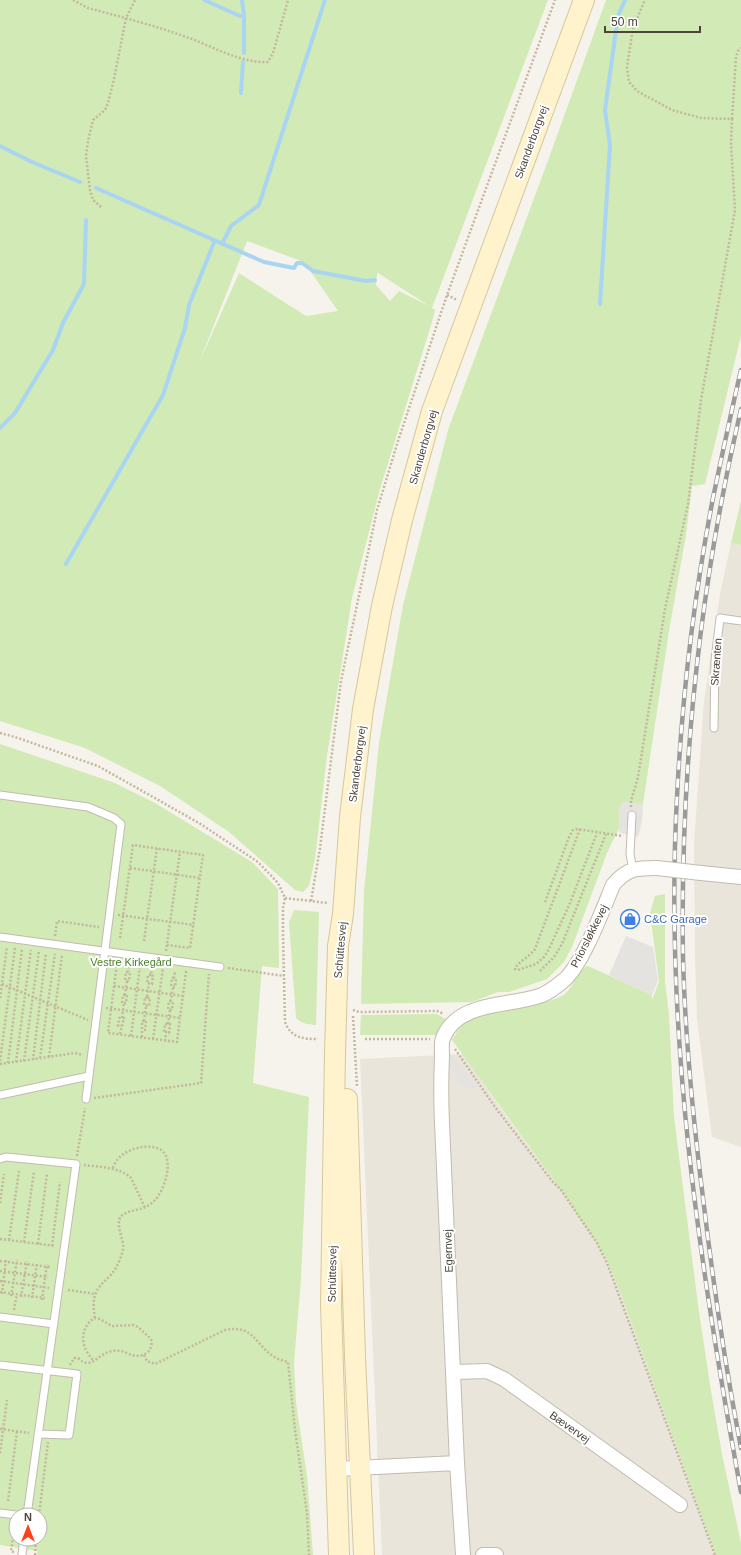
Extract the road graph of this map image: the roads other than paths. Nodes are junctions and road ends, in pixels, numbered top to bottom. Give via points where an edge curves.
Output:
1 (584, 0) edge
2 (741, 621) edge
3 (714, 728) dead end
4 (0, 795) edge
5 (632, 815) road end
6 (633, 870) junction
7 (741, 877) edge
8 (338, 909) junction
9 (0, 937) edge
10 (105, 951) junction
11 (223, 967) road end
12 (443, 1039) joint
13 (89, 1076) junction
14 (0, 1096) edge
15 (86, 1099) road end
16 (0, 1159) edge
17 (0, 1317) edge
18 (54, 1324) junction
19 (0, 1365) edge
20 (47, 1371) junction
21 (454, 1372) junction
22 (38, 1434) junction
23 (457, 1463) junction
24 (360, 1468) junction
25 (336, 1469) junction
26 (680, 1505) dead end
27 (28, 1507) edge
28 (339, 1555) edge
29 (364, 1555) edge
30 (463, 1555) edge
31 (483, 1555) edge
32 (496, 1555) edge

1 - 8 main road, Skanderborgvej via 432,411 402,520 382,606 363,709
2 - 3 lane, Skrænten via 720,618 714,660
4 - 10 lane via 88,807 114,818 121,824
5 - 6 lane via 630,854
6 - 7 street, Priorsløkkevej, bridge via 657,868
6 - 12 street, Priorsløkkevej via 620,876 613,885 579,961 564,980 544,995 476,1009 458,1019
8 - 24 main road, Schüttesvej via 345,943 354,1341
8 - 25 main road, Schüttesvej via 331,1290
9 - 10 lane
10 - 11 lane
10 - 13 lane
12 - 21 street, Egernvej via 441,1088
13 - 14 lane
13 - 15 lane
16 - 18 lane via 6,1157 76,1164
17 - 18 lane
18 - 20 lane
19 - 20 lane
20 - 22 lane
20 - 22 lane via 77,1374 69,1435
21 - 23 street, Egernvej
21 - 26 street, Bævervej via 487,1371 504,1379
22 - 27 lane
23 - 24 street
23 - 30 street, Egernvej
24 - 25 street
24 - 29 main road, Schüttesvej
25 - 28 main road, Schüttesvej
31 - 32 street

